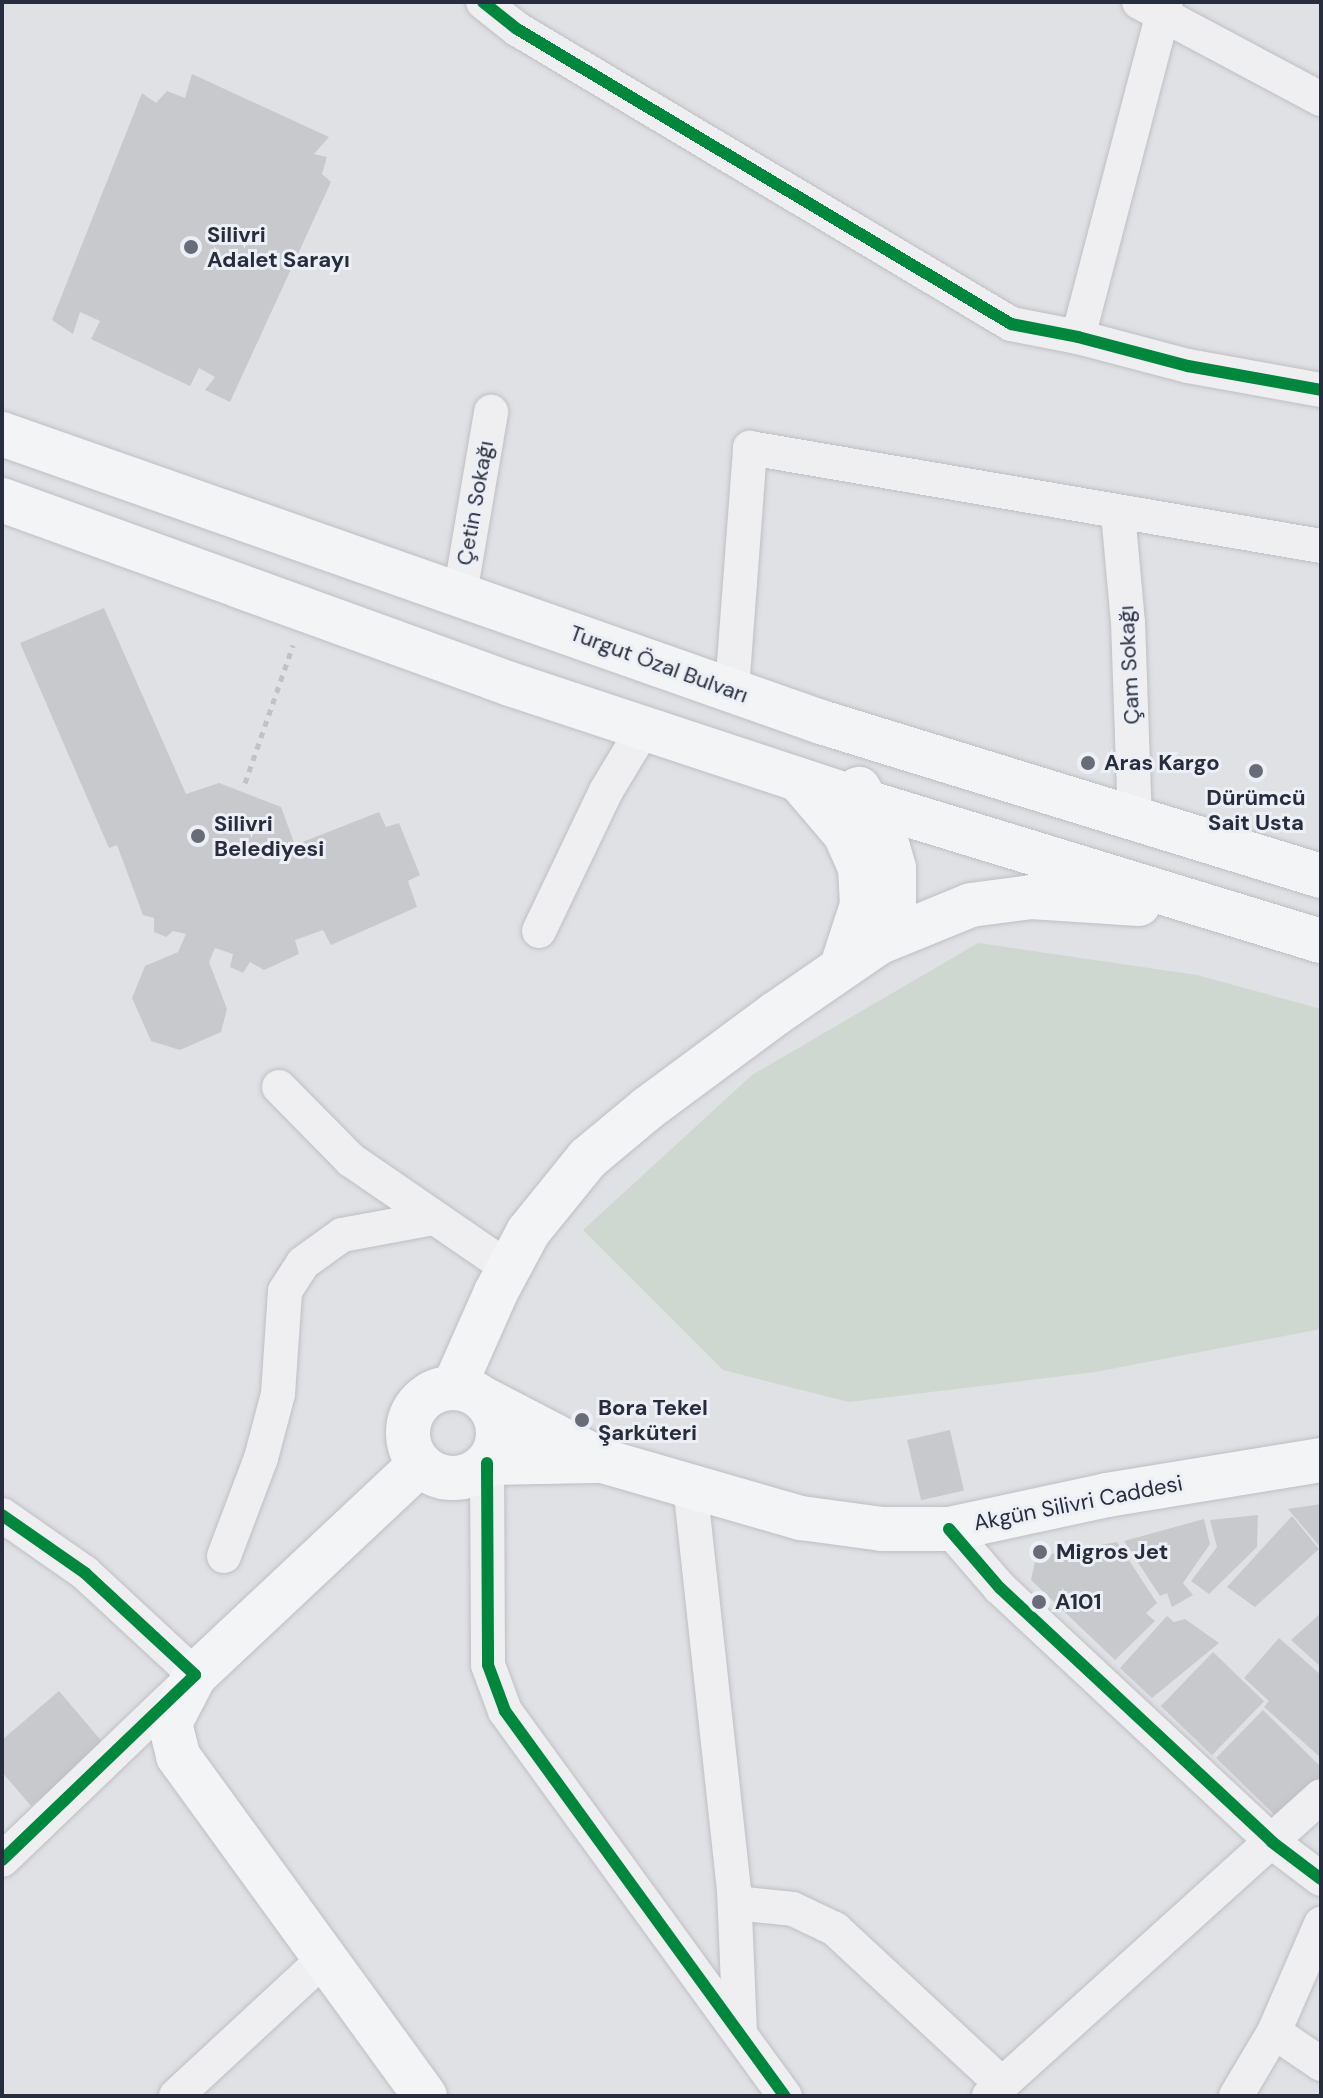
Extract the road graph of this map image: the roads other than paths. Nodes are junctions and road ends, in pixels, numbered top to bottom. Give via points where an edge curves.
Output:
1 (483, 2) edge
2 (1156, 7) edge
3 (1321, 99) edge
4 (1078, 337) junction
5 (1321, 390) edge
6 (491, 412) dead end
7 (2, 434) edge
8 (2, 500) edge
9 (1118, 513) junction
10 (1321, 546) edge
11 (460, 594) junction
12 (732, 689) junction
13 (821, 722) junction
14 (644, 728) junction
15 (799, 780) junction
16 (866, 802) junction
17 (1135, 818) junction
18 (1321, 876) edge
19 (1215, 909) junction
20 (539, 931) dead end
21 (1321, 941) edge
22 (878, 943) junction
23 (841, 970) junction
24 (279, 1087) dead end
25 (434, 1218) junction
26 (508, 1268) junction
27 (468, 1393) junction
28 (1321, 1460) edge
29 (603, 1461) junction
30 (487, 1463) junction
31 (420, 1464) junction
32 (690, 1485) junction
33 (2, 1515) edge
34 (949, 1529) junction
35 (224, 1556) dead end
36 (195, 1675) junction
37 (1321, 1796) edge
38 (1272, 1842) junction
39 (2, 1860) edge
40 (1321, 1879) edge
41 (735, 1903) junction
42 (1321, 1924) edge
43 (323, 1960) junction
44 (740, 2032) junction
45 (1274, 2032) junction
46 (1321, 2064) edge
47 (996, 2090) edge
48 (176, 2096) edge
49 (425, 2096) edge
50 (785, 2096) edge
51 (1236, 2096) edge

1 - 4 street via 530,38 1011,324
2 - 3 street
2 - 4 street
4 - 5 street via 1188,366
6 - 11 street, Çetin Sokağı
7 - 11 main road, Turgut Özal Bulvarı
8 - 14 main road
9 - 10 street
9 - 12 street via 750,448
9 - 17 street, Çam Sokağı
11 - 12 main road, Turgut Özal Bulvarı
12 - 13 main road, Turgut Özal Bulvarı
13 - 16 main road
13 - 17 main road, Turgut Özal Bulvarı
14 - 15 main road
14 - 20 street via 606,791
15 - 16 main road
15 - 23 main road via 845,834 860,867 862,905
16 - 19 main road
16 - 22 main road via 885,836 894,868 894,904
17 - 18 main road, Turgut Özal Bulvarı
19 - 21 main road
19 - 22 main road via 1031,897 971,905
22 - 23 main road
23 - 26 main road via 673,1089 588,1158 528,1232
24 - 25 street via 351,1160
25 - 26 street
25 - 35 street via 342,1235 303,1263 285,1291 278,1394 261,1458
26 - 27 main road
27 - 29 main road
27 - 30 main road via 492,1409 499,1437
27 - 31 main road via 426,1397 416,1408 408,1436
28 - 34 main road, Akgün Silivri Caddesi via 1107,1495
29 - 30 main road
29 - 32 main road, Akgün Silivri Caddesi
30 - 31 main road via 475,1472 447,1478
30 - 44 street via 488,1665 505,1711
31 - 36 main road
32 - 34 main road, Akgün Silivri Caddesi via 801,1518 882,1529
32 - 41 street
33 - 36 street via 85,1573
34 - 38 street via 1000,1588
36 - 39 street
36 - 43 main road via 170,1723 178,1756
37 - 38 street
38 - 40 street
38 - 47 street
41 - 44 street
41 - 47 street via 793,1909 824,1921
42 - 45 street
43 - 48 street
43 - 49 main road
44 - 50 street
45 - 46 street
45 - 51 street

